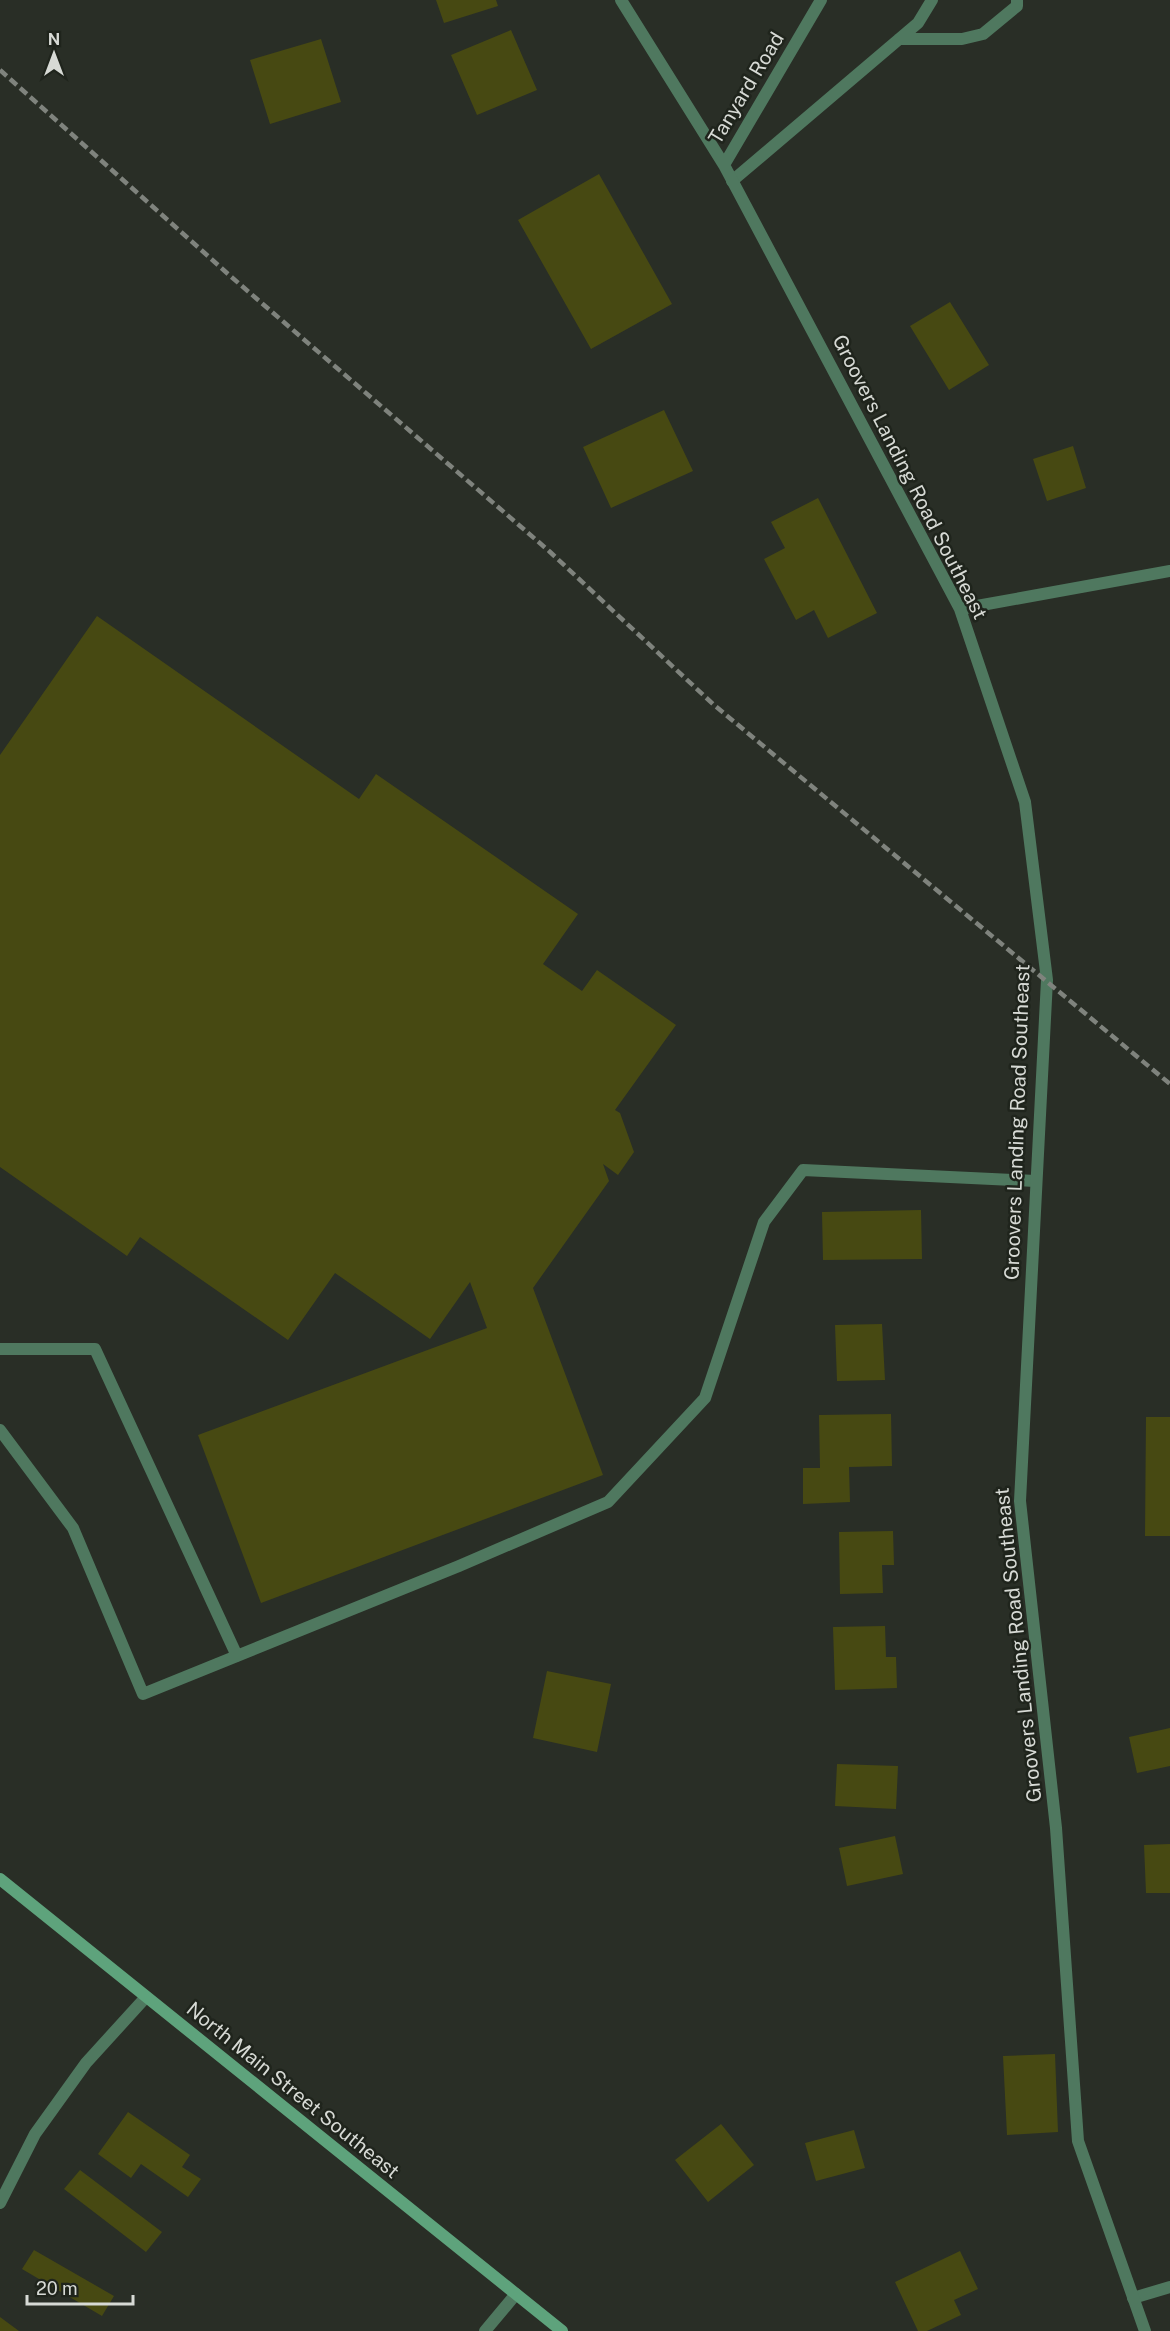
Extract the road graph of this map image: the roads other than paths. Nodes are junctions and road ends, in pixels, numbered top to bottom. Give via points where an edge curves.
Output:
1 (621, 0) edge
2 (821, 0) edge
3 (932, 0) edge
4 (1017, 0) edge
5 (899, 39) junction
6 (724, 165) junction
7 (732, 181) junction
8 (1170, 571) edge
9 (960, 609) junction
10 (1035, 1181) junction
11 (0, 1348) edge
12 (0, 1430) edge
13 (237, 1656) junction
14 (0, 1879) edge
15 (146, 1997) junction
16 (0, 2203) edge
17 (1170, 2287) edge
18 (516, 2294) junction
19 (1133, 2298) junction
20 (485, 2331) edge
21 (562, 2331) edge
22 (1145, 2331) edge

1 - 6 street, Groovers Landing Road Southeast
2 - 6 street, Tanyard Road
3 - 5 street via 918,23
4 - 5 street via 1017,6 983,34 962,39
5 - 7 street
6 - 7 street, Groovers Landing Road Southeast
7 - 9 street, Groovers Landing Road Southeast
8 - 9 street
9 - 10 street, Groovers Landing Road Southeast via 1025,802 1047,980
10 - 13 street via 803,1170 764,1222 705,1398 608,1502
10 - 19 street, Groovers Landing Road Southeast via 1020,1501 1056,1828 1078,2141
11 - 13 street via 95,1349
12 - 13 street via 73,1528 143,1694
14 - 15 street, North Main Street Southeast
15 - 16 street via 86,2063 34,2134
15 - 18 street, North Main Street Southeast
17 - 19 street
18 - 20 street
18 - 21 street, North Main Street Southeast
19 - 22 street, Groovers Landing Road Southeast

